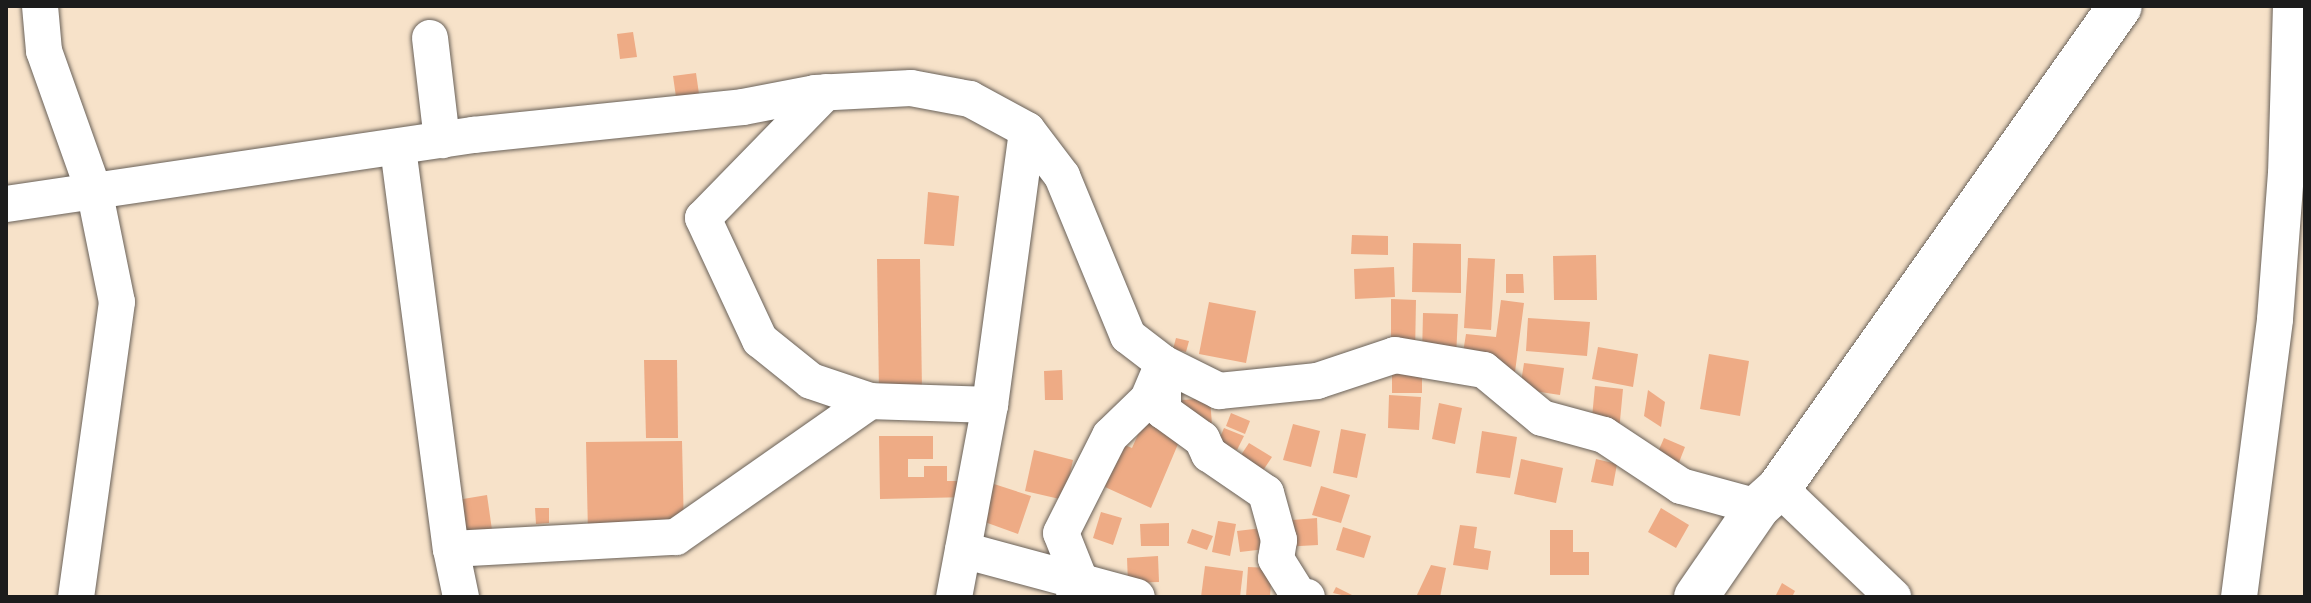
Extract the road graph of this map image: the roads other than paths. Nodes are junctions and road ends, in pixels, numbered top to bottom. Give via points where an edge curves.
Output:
1 (40, 6) edge
2 (2120, 6) edge
3 (2291, 6) edge
4 (430, 38) dead end
5 (826, 92) junction
6 (1027, 130) junction
7 (442, 140) junction
8 (398, 148) junction
9 (95, 194) junction
10 (6, 204) edge
11 (1163, 363) junction
12 (870, 401) junction
13 (990, 405) junction
14 (1769, 498) junction
15 (451, 549) junction
16 (963, 550) junction
17 (1076, 588) edge
18 (76, 597) edge
19 (461, 597) edge
20 (954, 597) edge
21 (1137, 597) edge
22 (1307, 597) edge
23 (1696, 597) edge
24 (1893, 597) edge
25 (2239, 597) edge

1 - 9 street via 44,51
2 - 14 highway
3 - 25 street via 2275,319
4 - 7 street
5 - 6 street via 911,88 970,99
5 - 7 street via 743,107
5 - 12 street via 703,218 760,340 811,381
6 - 11 street via 1062,176 1128,336
6 - 13 street
7 - 8 street
8 - 9 street
8 - 15 street
9 - 10 street
9 - 18 street via 117,302
11 - 14 street via 1219,391 1317,381 1395,355 1484,370 1542,418 1604,435 1681,486
11 - 17 street via 1148,399 1110,436 1061,533
11 - 22 street via 1163,411 1192,429 1209,454 1266,493 1279,540 1276,559 1299,596
12 - 13 street
12 - 15 street via 676,537
13 - 16 street
14 - 23 highway
14 - 24 street
15 - 19 street
16 - 17 street
16 - 20 street
17 - 21 street

